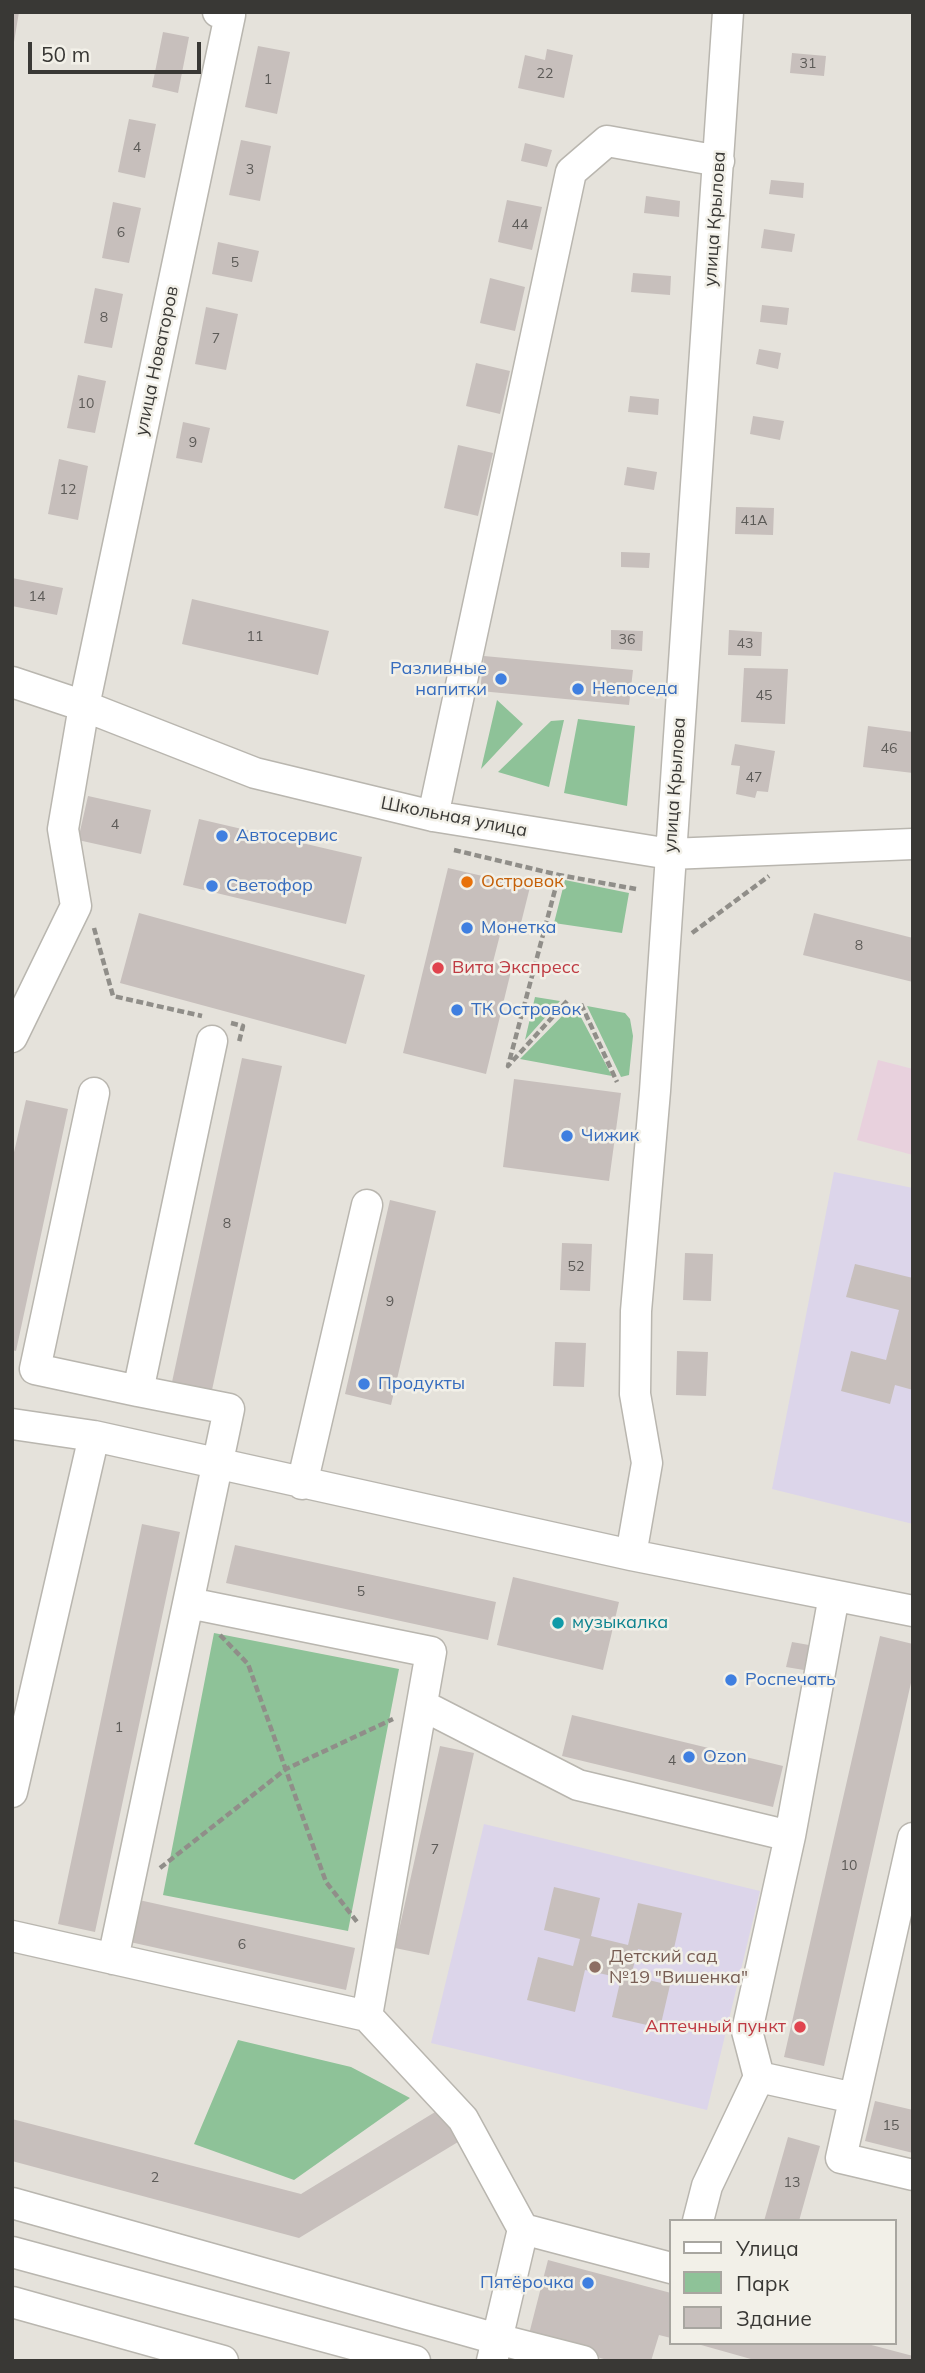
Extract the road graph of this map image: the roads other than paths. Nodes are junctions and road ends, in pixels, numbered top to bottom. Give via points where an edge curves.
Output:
1 (729, 12) edge
2 (224, 14) edge
3 (719, 160) junction
4 (12, 682) edge
5 (84, 706) junction
6 (433, 816) junction
7 (913, 844) edge
8 (670, 854) junction
9 (221, 1033) road end
10 (12, 1037) edge
11 (94, 1093) dead end
12 (367, 1205) dead end
13 (138, 1391) junction
14 (12, 1424) edge
15 (94, 1436) junction
16 (218, 1465) junction
17 (302, 1484) junction
18 (631, 1555) junction
19 (834, 1596) junction
20 (189, 1603) junction
21 (913, 1611) edge
22 (422, 1705) junction
23 (12, 1792) edge
24 (790, 1836) junction
25 (913, 1838) edge
26 (12, 1936) edge
27 (113, 1959) junction
28 (367, 2016) junction
29 (759, 2077) junction
30 (854, 2098) junction
31 (913, 2175) edge
32 (12, 2203) edge
33 (699, 2219) edge
34 (523, 2229) junction
35 (12, 2252) edge
36 (670, 2268) edge
37 (12, 2302) edge
38 (494, 2350) edge
39 (223, 2361) edge
40 (415, 2361) edge
41 (583, 2361) edge

1 - 3 street, улица Крылова
2 - 5 street, улица Новаторов
3 - 6 street via 607,141 571,172
3 - 8 street, улица Крылова
4 - 5 street, Школьная улица
5 - 6 street, Школьная улица via 256,773
5 - 10 street, улица Новаторов via 63,829 76,906
6 - 8 street, Школьная улица
7 - 8 street, Школьная улица
8 - 18 street, улица Крылова via 635,1311 635,1394 646,1463
9 - 13 street
11 - 13 street via 35,1369
12 - 17 street
13 - 16 street via 229,1409
14 - 15 street
15 - 16 street
15 - 23 street
16 - 17 street
16 - 20 street
17 - 18 street
18 - 19 street
19 - 21 street
19 - 24 street
20 - 22 street via 431,1652
20 - 27 street
22 - 24 street via 578,1785
22 - 28 street
24 - 29 street via 747,2031
25 - 30 street
26 - 27 street
27 - 28 street
28 - 34 street via 463,2119
29 - 30 street
29 - 33 street via 707,2186
30 - 31 street via 841,2158
32 - 38 street
34 - 36 street
34 - 38 street
35 - 40 street
37 - 39 street
38 - 41 street

